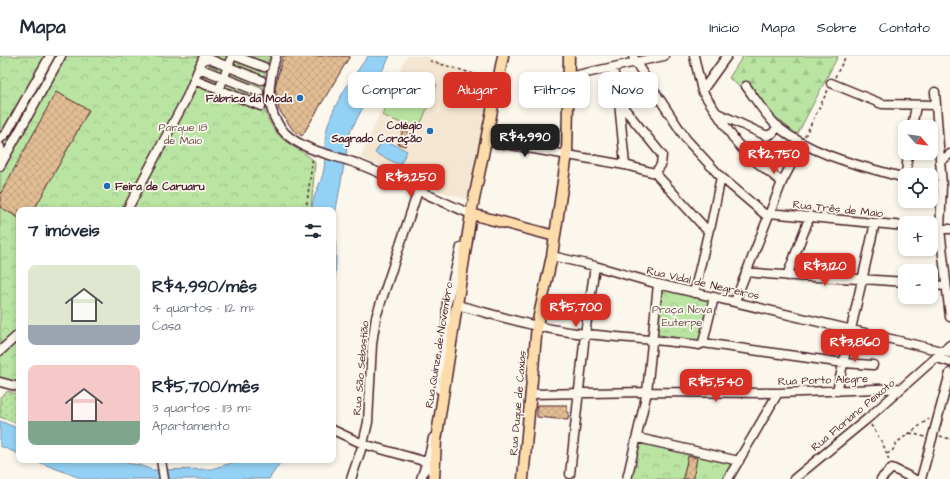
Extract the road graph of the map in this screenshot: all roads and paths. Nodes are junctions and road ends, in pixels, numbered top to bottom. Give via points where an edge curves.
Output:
1 (50, 56) edge
2 (61, 56) edge
3 (204, 56) edge
4 (233, 56) edge
5 (276, 56) edge
6 (503, 56) edge
7 (569, 56) edge
8 (664, 56) edge
9 (694, 56) edge
10 (727, 56) edge
11 (846, 56) edge
12 (634, 60) edge
13 (430, 61) dead end
14 (228, 66) junction
15 (199, 68) junction
16 (264, 68) dead end
17 (613, 68) junction
18 (466, 72) edge
19 (500, 72) edge
20 (568, 72) edge
21 (614, 72) edge
22 (590, 73) edge
23 (224, 78) junction
24 (194, 80) junction
25 (261, 80) dead end
26 (831, 84) junction
27 (746, 86) dead end
28 (219, 90) junction
29 (702, 91) junction
30 (259, 92) dead end
31 (935, 92) dead end
32 (936, 105) junction
33 (260, 106) dead end
34 (916, 106) junction
35 (493, 108) edge
36 (567, 108) edge
37 (620, 108) edge
38 (624, 108) edge
39 (717, 113) junction
40 (913, 120) edge
41 (778, 126) junction
42 (0, 139) edge
43 (487, 141) junction
44 (802, 144) junction
45 (0, 147) edge
46 (316, 149) junction
47 (566, 154) junction
48 (950, 154) edge
49 (940, 162) junction
50 (625, 165) junction
51 (0, 166) edge
52 (655, 173) junction
53 (898, 176) edge
54 (721, 177) junction
55 (782, 182) junction
56 (938, 185) edge
57 (942, 186) junction
58 (418, 191) junction
59 (129, 207) edge
60 (306, 207) edge
61 (469, 214) junction
62 (768, 215) junction
63 (810, 216) junction
64 (875, 223) junction
65 (898, 225) edge
66 (708, 229) junction
67 (940, 229) junction
68 (950, 229) edge
69 (555, 236) junction
70 (552, 256) junction
71 (595, 266) junction
72 (746, 272) junction
73 (787, 276) junction
74 (863, 278) junction
75 (898, 281) edge
76 (658, 284) junction
77 (938, 285) edge
78 (946, 286) junction
79 (694, 292) junction
80 (714, 297) junction
81 (735, 301) junction
82 (458, 305) junction
83 (950, 317) edge
84 (537, 326) junction
85 (852, 330) junction
86 (585, 334) junction
87 (16, 337) edge
88 (652, 338) junction
89 (703, 343) junction
90 (950, 345) edge
91 (0, 351) edge
92 (947, 352) edge
93 (937, 358) junction
94 (950, 362) edge
95 (844, 363) junction
96 (873, 365) dead end
97 (950, 373) edge
98 (0, 382) edge
99 (16, 386) edge
100 (901, 388) junction
101 (837, 391) junction
102 (647, 392) junction
103 (579, 393) junction
104 (778, 393) junction
105 (530, 394) junction
106 (938, 412) junction
107 (867, 419) junction
108 (336, 431) edge
109 (910, 432) junction
110 (638, 438) junction
111 (931, 439) junction
112 (363, 444) junction
113 (887, 454) junction
114 (428, 459) junction
115 (739, 461) junction
116 (161, 463) edge
117 (892, 468) junction
118 (570, 474) dead end
119 (164, 479) edge
120 (351, 479) edge
121 (421, 479) edge
122 (433, 479) edge
123 (523, 479) edge
124 (627, 479) edge
125 (728, 479) edge
126 (794, 479) edge
127 (881, 479) edge
128 (914, 479) edge
129 (921, 479) edge

1 - 42 street via 7,132
2 - 51 street
3 - 14 street
3 - 15 street
4 - 14 street
4 - 16 street
5 - 46 street via 268,92 270,106 286,133
6 - 19 main road, Rua Quinze de Novembro
7 - 20 main road, Rua Duque de Caxias
8 - 12 street
9 - 29 street
10 - 29 street
11 - 26 path
12 - 17 street
12 - 54 street via 686,139
13 - 18 path
14 - 23 street
14 - 25 street
15 - 23 street
15 - 24 street
17 - 21 street
17 - 22 street
23 - 28 street
23 - 30 street
24 - 28 street
24 - 59 street via 167,137
26 - 34 street via 882,104
26 - 44 path
27 - 41 street
28 - 33 street
29 - 39 street
31 - 32 street
32 - 34 street
32 - 49 street
34 - 40 street
35 - 43 main road, Rua Quinze de Novembro
36 - 47 main road, Rua Duque de Caxias
37 - 50 street
38 - 52 street via 662,155 662,165
39 - 41 street via 767,136 773,134
39 - 55 street via 736,142 750,157
41 - 44 street
43 - 47 street
43 - 61 main road, Rua Quinze de Novembro
44 - 53 street via 842,160
44 - 55 street
45 - 51 street
46 - 58 street via 356,163
46 - 60 path
47 - 50 street
47 - 69 main road, Rua Duque de Caxias
48 - 49 street
49 - 57 street
50 - 52 street
52 - 66 street
54 - 62 street
54 - 66 street
55 - 62 street
56 - 57 street
57 - 67 street
58 - 61 street
58 - 112 street, Rua São Sebastião via 376,317 368,422
61 - 69 main road
61 - 82 main road, Rua Quinze de Novembro
61 - 114 street via 447,303 446,340 438,408
62 - 63 street, Rua Três de Maio
62 - 72 street
63 - 64 street, Rua Três de Maio
63 - 73 street
64 - 65 street, Rua Três de Maio
64 - 74 street
66 - 79 street
67 - 68 street
67 - 78 street
69 - 70 main road, Rua Duque de Caxias
70 - 71 street, Rua Vidal de Negreiros
70 - 84 main road, Rua Duque de Caxias
71 - 76 street, Rua Vidal de Negreiros
71 - 86 street
72 - 73 street
72 - 81 street
73 - 74 street
74 - 75 street
74 - 85 street
76 - 79 street, Rua Vidal de Negreiros
76 - 88 street
77 - 78 street
78 - 83 street
79 - 80 street, Rua Vidal de Negreiros
80 - 81 street, Rua Vidal de Negreiros
80 - 89 street
81 - 85 street, Rua Vidal de Negreiros
82 - 84 street
82 - 122 main road, Rua Quinze de Novembro via 436,441
84 - 86 street
84 - 105 main road, Rua Duque de Caxias
85 - 92 street, Rua Vidal de Negreiros
85 - 95 street
86 - 88 street
86 - 103 street
87 - 91 street
88 - 89 street
88 - 102 street
89 - 95 street
90 - 92 street, Rua Floriano Peixoto
92 - 93 street, Rua Floriano Peixoto
93 - 94 street
93 - 100 street, Rua Floriano Peixoto
95 - 96 street
95 - 101 street
97 - 106 street
98 - 99 street
100 - 101 street, Rua Porto Alegre
100 - 107 street, Rua Floriano Peixoto
101 - 104 street, Rua Porto Alegre
102 - 103 street, Rua Porto Alegre
102 - 104 street, Rua Porto Alegre
102 - 110 street
103 - 105 street, Rua Porto Alegre
103 - 118 street
104 - 115 street
105 - 123 main road, Rua Duque de Caxias
106 - 109 path
106 - 111 street
107 - 113 path
107 - 126 street, Rua Floriano Peixoto
108 - 112 street
109 - 111 path
109 - 113 path
110 - 115 street
110 - 124 street
111 - 129 street
112 - 114 street
112 - 120 street, Rua São Sebastião
113 - 117 path
114 - 121 street
114 - 122 street
115 - 125 street
116 - 119 street
117 - 127 street
117 - 128 street

